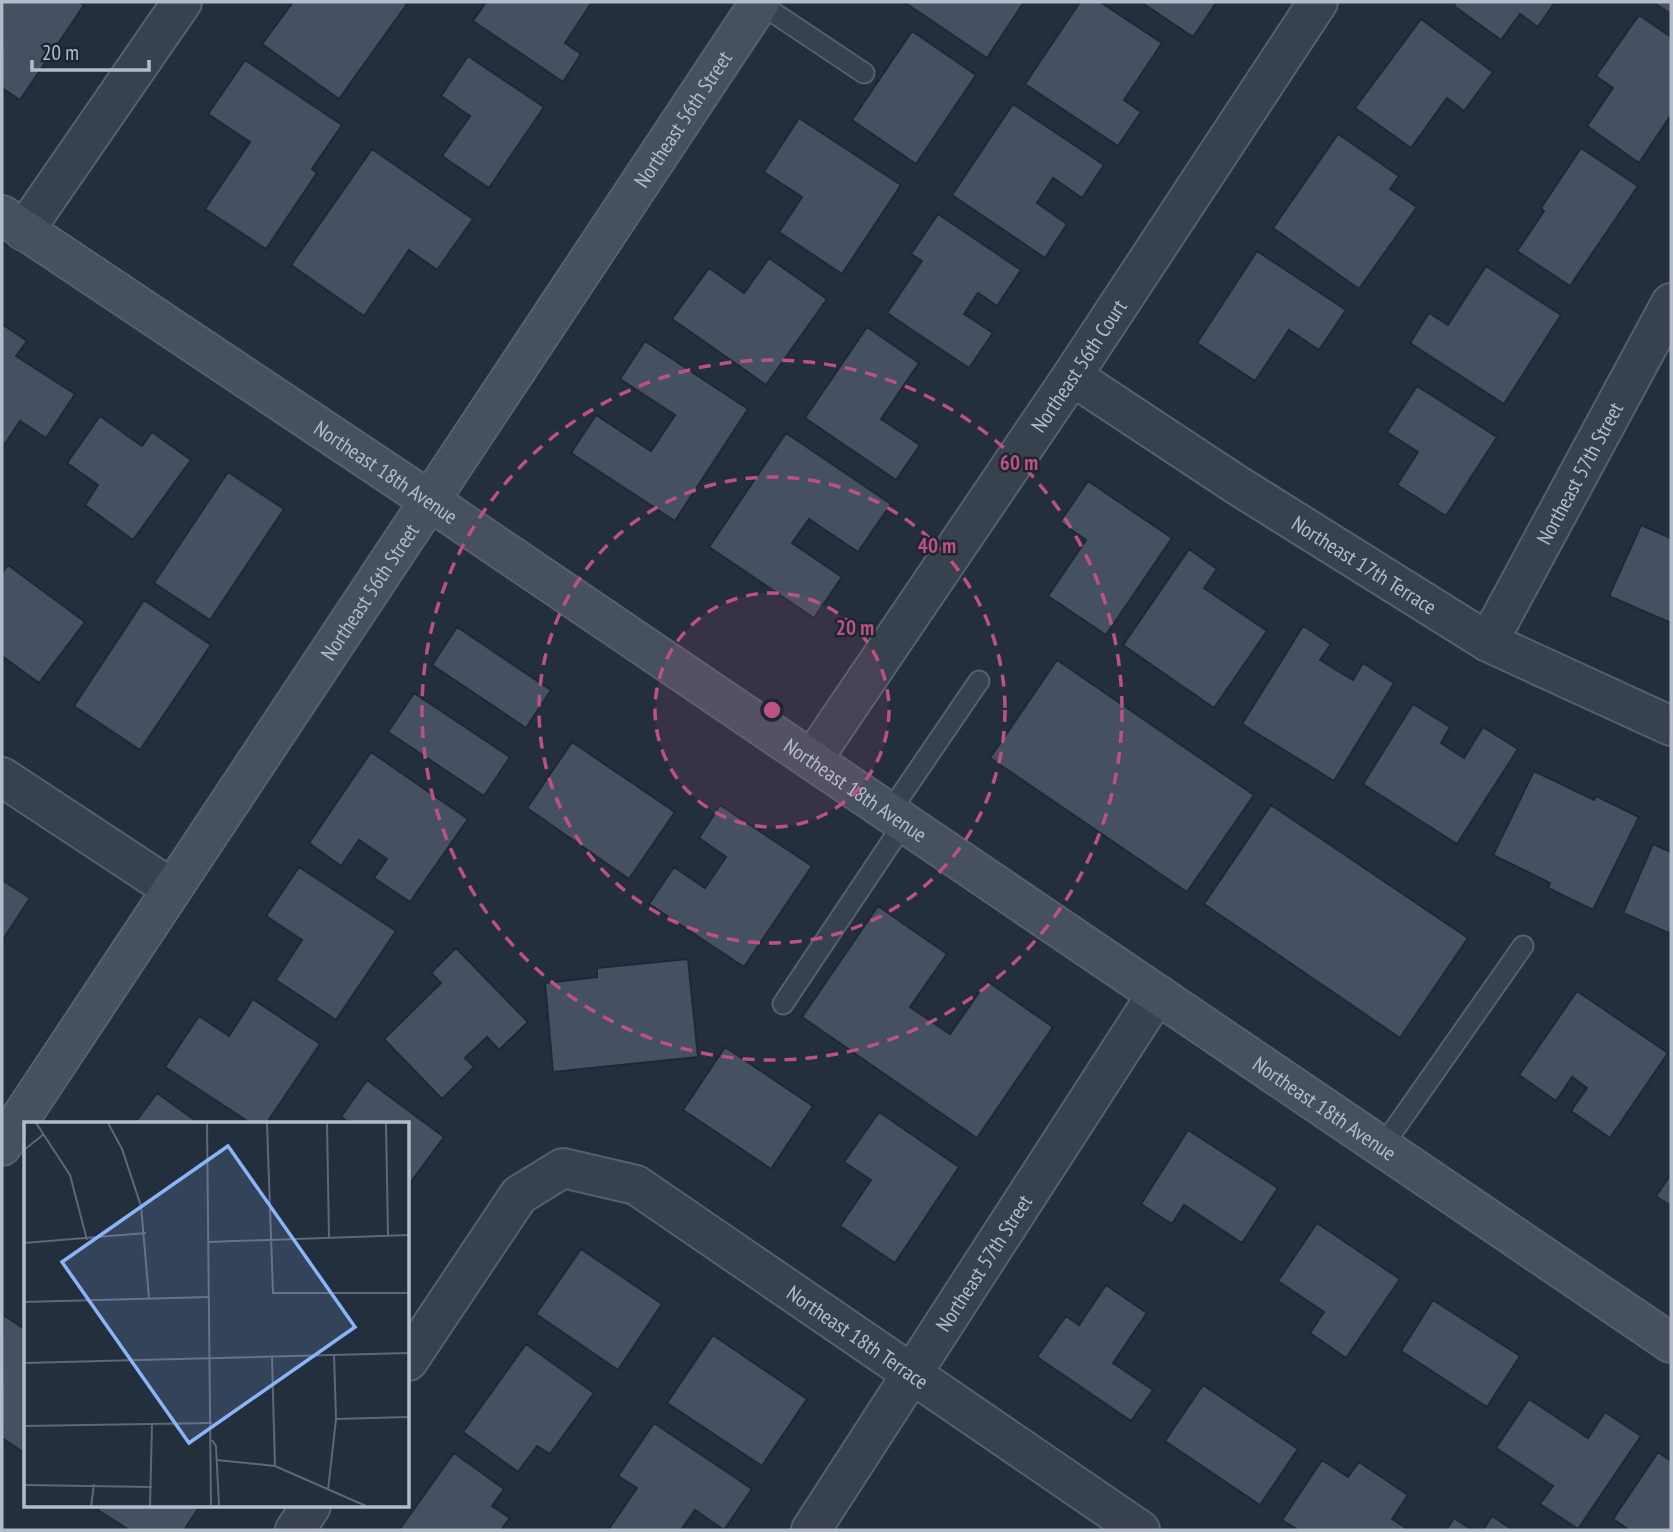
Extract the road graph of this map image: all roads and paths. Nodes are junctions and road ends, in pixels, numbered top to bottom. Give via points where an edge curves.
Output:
1 (182, 2) edge
2 (1318, 2) edge
3 (760, 3) edge
4 (864, 73) dead end
5 (13, 223) edge
6 (1671, 303) edge
7 (1072, 376) junction
8 (430, 501) junction
9 (1488, 642) junction
10 (979, 681) dead end
11 (1671, 726) edge
12 (812, 760) junction
13 (2, 777) edge
14 (896, 818) junction
15 (172, 889) junction
16 (1523, 946) dead end
17 (1157, 994) junction
18 (783, 1004) dead end
19 (2, 1146) edge
20 (1382, 1147) junction
21 (1671, 1343) edge
22 (410, 1358) edge
23 (912, 1374) junction
24 (310, 1508) edge
25 (295, 1530) edge
26 (811, 1530) edge
27 (1140, 1530) edge

1 - 5 street
2 - 7 street, Northeast 56th Court
3 - 4 lane
3 - 8 street, Northeast 56th Street
5 - 8 street, Northeast 18th Avenue
6 - 9 street, Northeast 57th Street
7 - 9 street, Northeast 17th Terrace
7 - 12 street, Northeast 56th Court
8 - 12 street, Northeast 18th Avenue
8 - 15 street, Northeast 56th Street
9 - 11 street, Northeast 17th Terrace
10 - 14 lane
12 - 14 street, Northeast 18th Avenue
13 - 15 street
14 - 17 street, Northeast 18th Avenue
14 - 18 lane
15 - 19 street, Northeast 56th Street
16 - 20 lane
17 - 20 street, Northeast 18th Avenue
17 - 23 street, Northeast 57th Street
20 - 21 street, Northeast 18th Avenue
22 - 23 street, Northeast 18th Terrace via 519,1195 563,1168 636,1185
23 - 26 street, Northeast 57th Street
23 - 27 street, Northeast 18th Terrace
24 - 25 street

